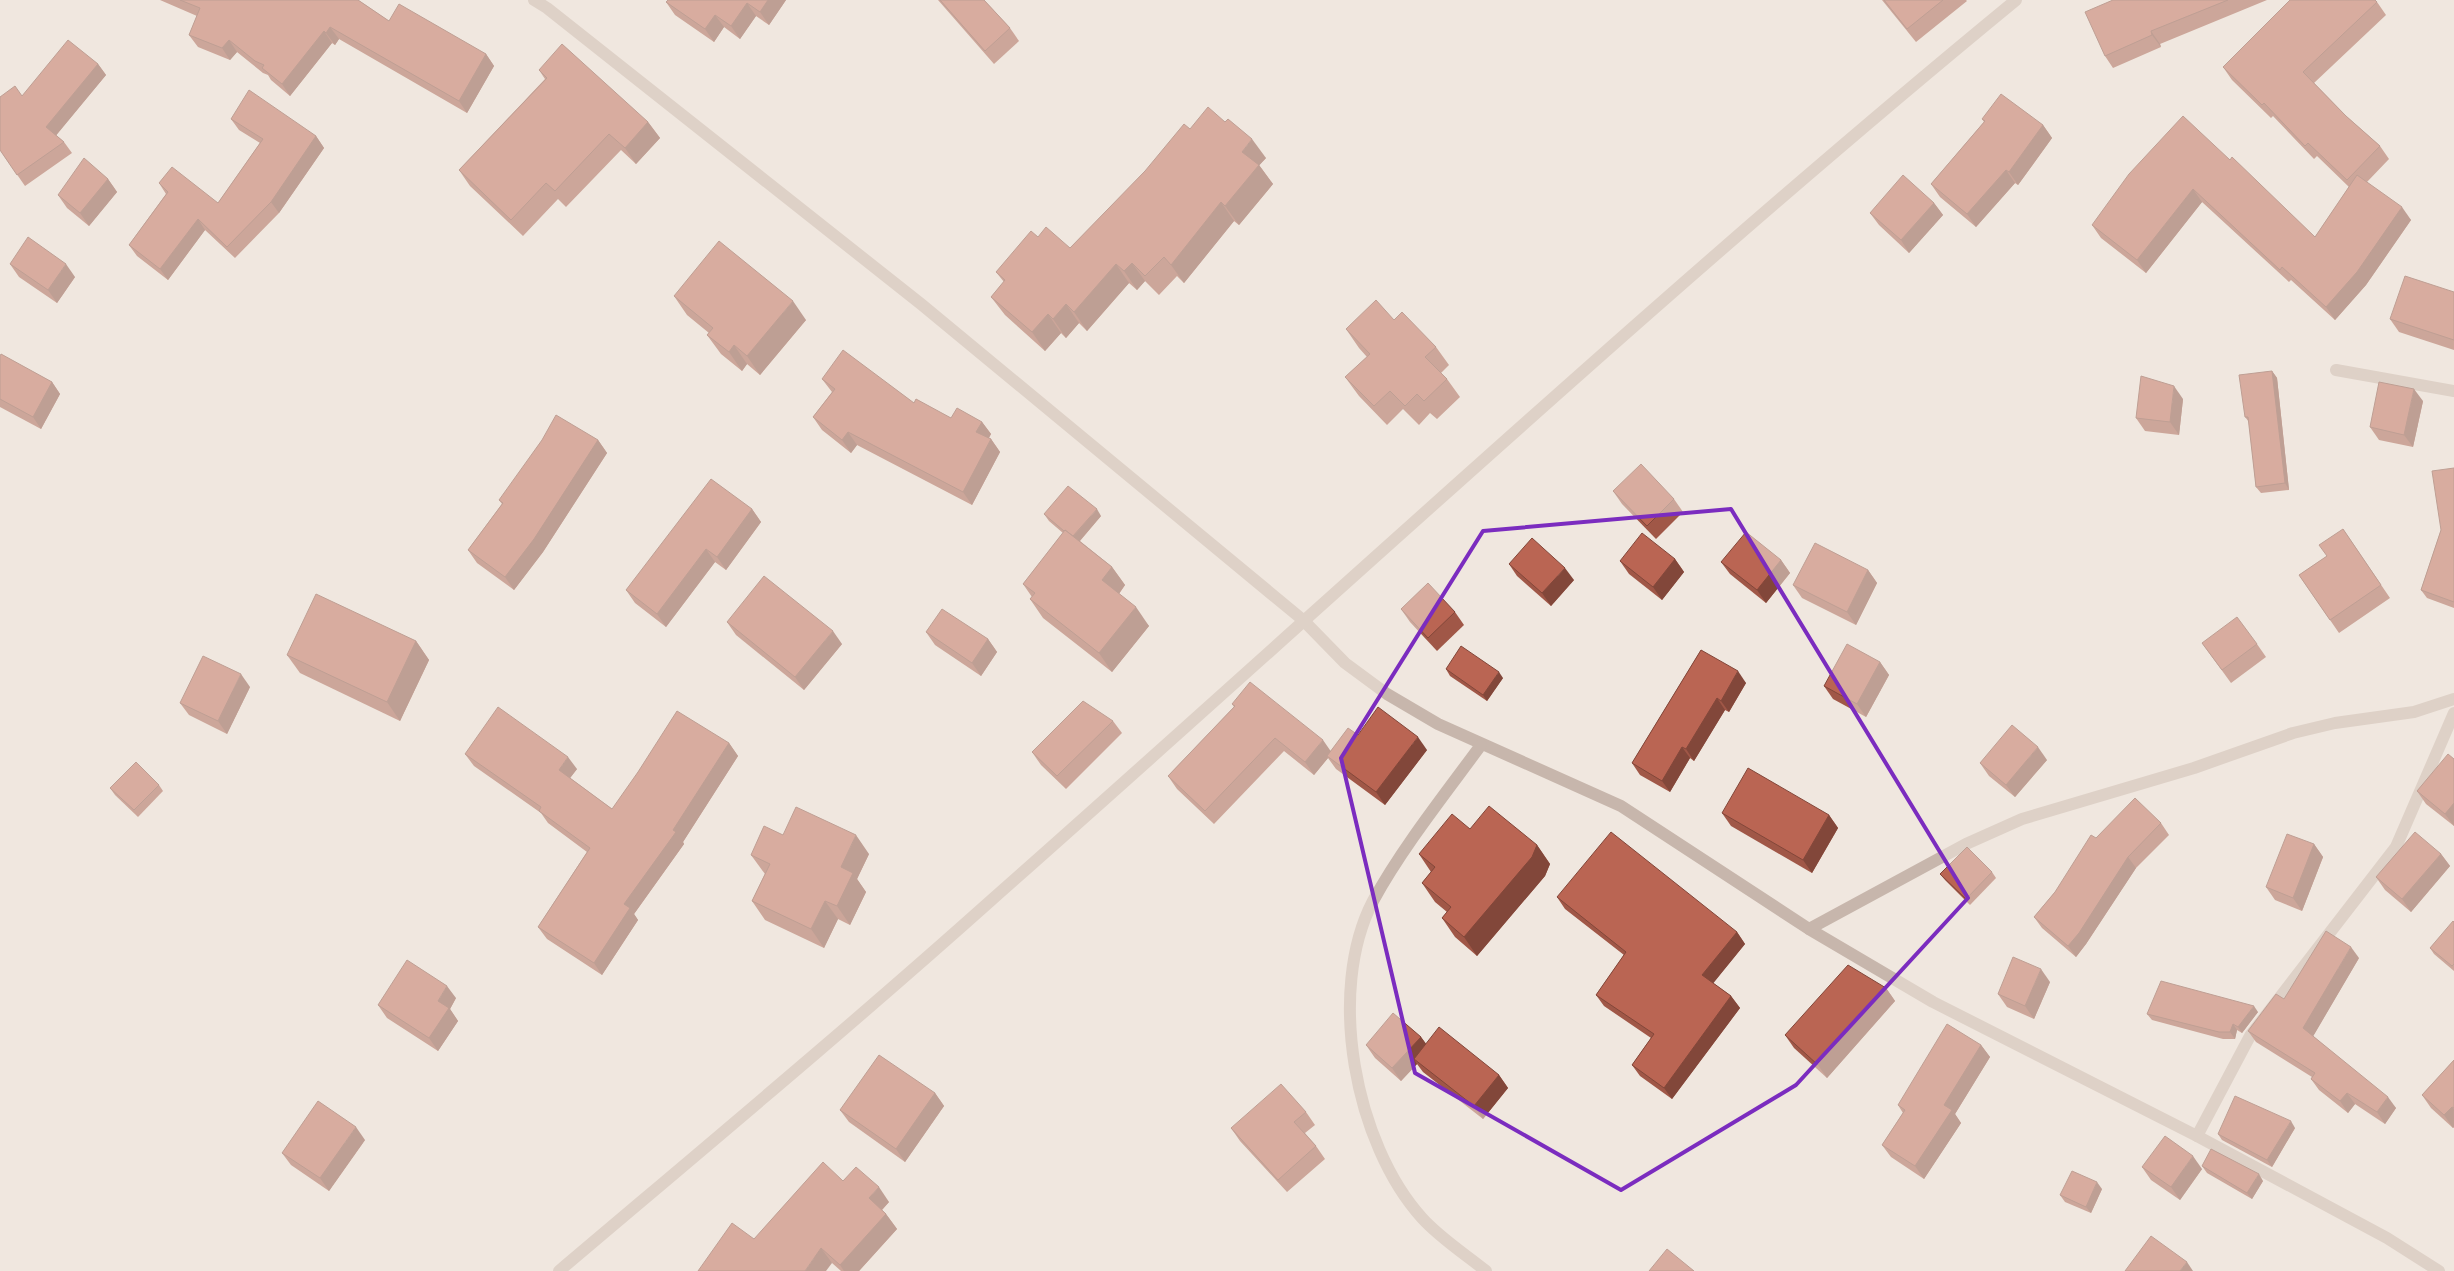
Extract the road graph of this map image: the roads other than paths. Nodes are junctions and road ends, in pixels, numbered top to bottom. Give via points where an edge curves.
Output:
1 (534, 0) edge
2 (2016, 0) edge
3 (2336, 370) dead end
4 (2454, 391) edge
5 (1303, 620) junction
6 (2454, 700) edge
7 (2454, 713) edge
8 (1481, 745) junction
9 (1810, 928) junction
10 (2197, 1136) junction
11 (560, 1271) edge
12 (1486, 1271) edge
13 (2440, 1271) edge

1 - 5 street via 920,304
2 - 5 street via 1756,220
3 - 4 street
5 - 8 street via 1345,663 1387,694
5 - 11 street via 989,904
6 - 9 street via 2414,712 2335,723 2293,733 2194,768 2022,819 1966,844
7 - 10 street via 2396,847 2250,1036
8 - 9 street via 1621,806
8 - 12 street via 1421,827 1373,901 1359,936 1351,1001 1352,1050 1364,1113 1387,1169 1422,1218
9 - 10 street via 1933,1002
10 - 13 street via 2387,1238

